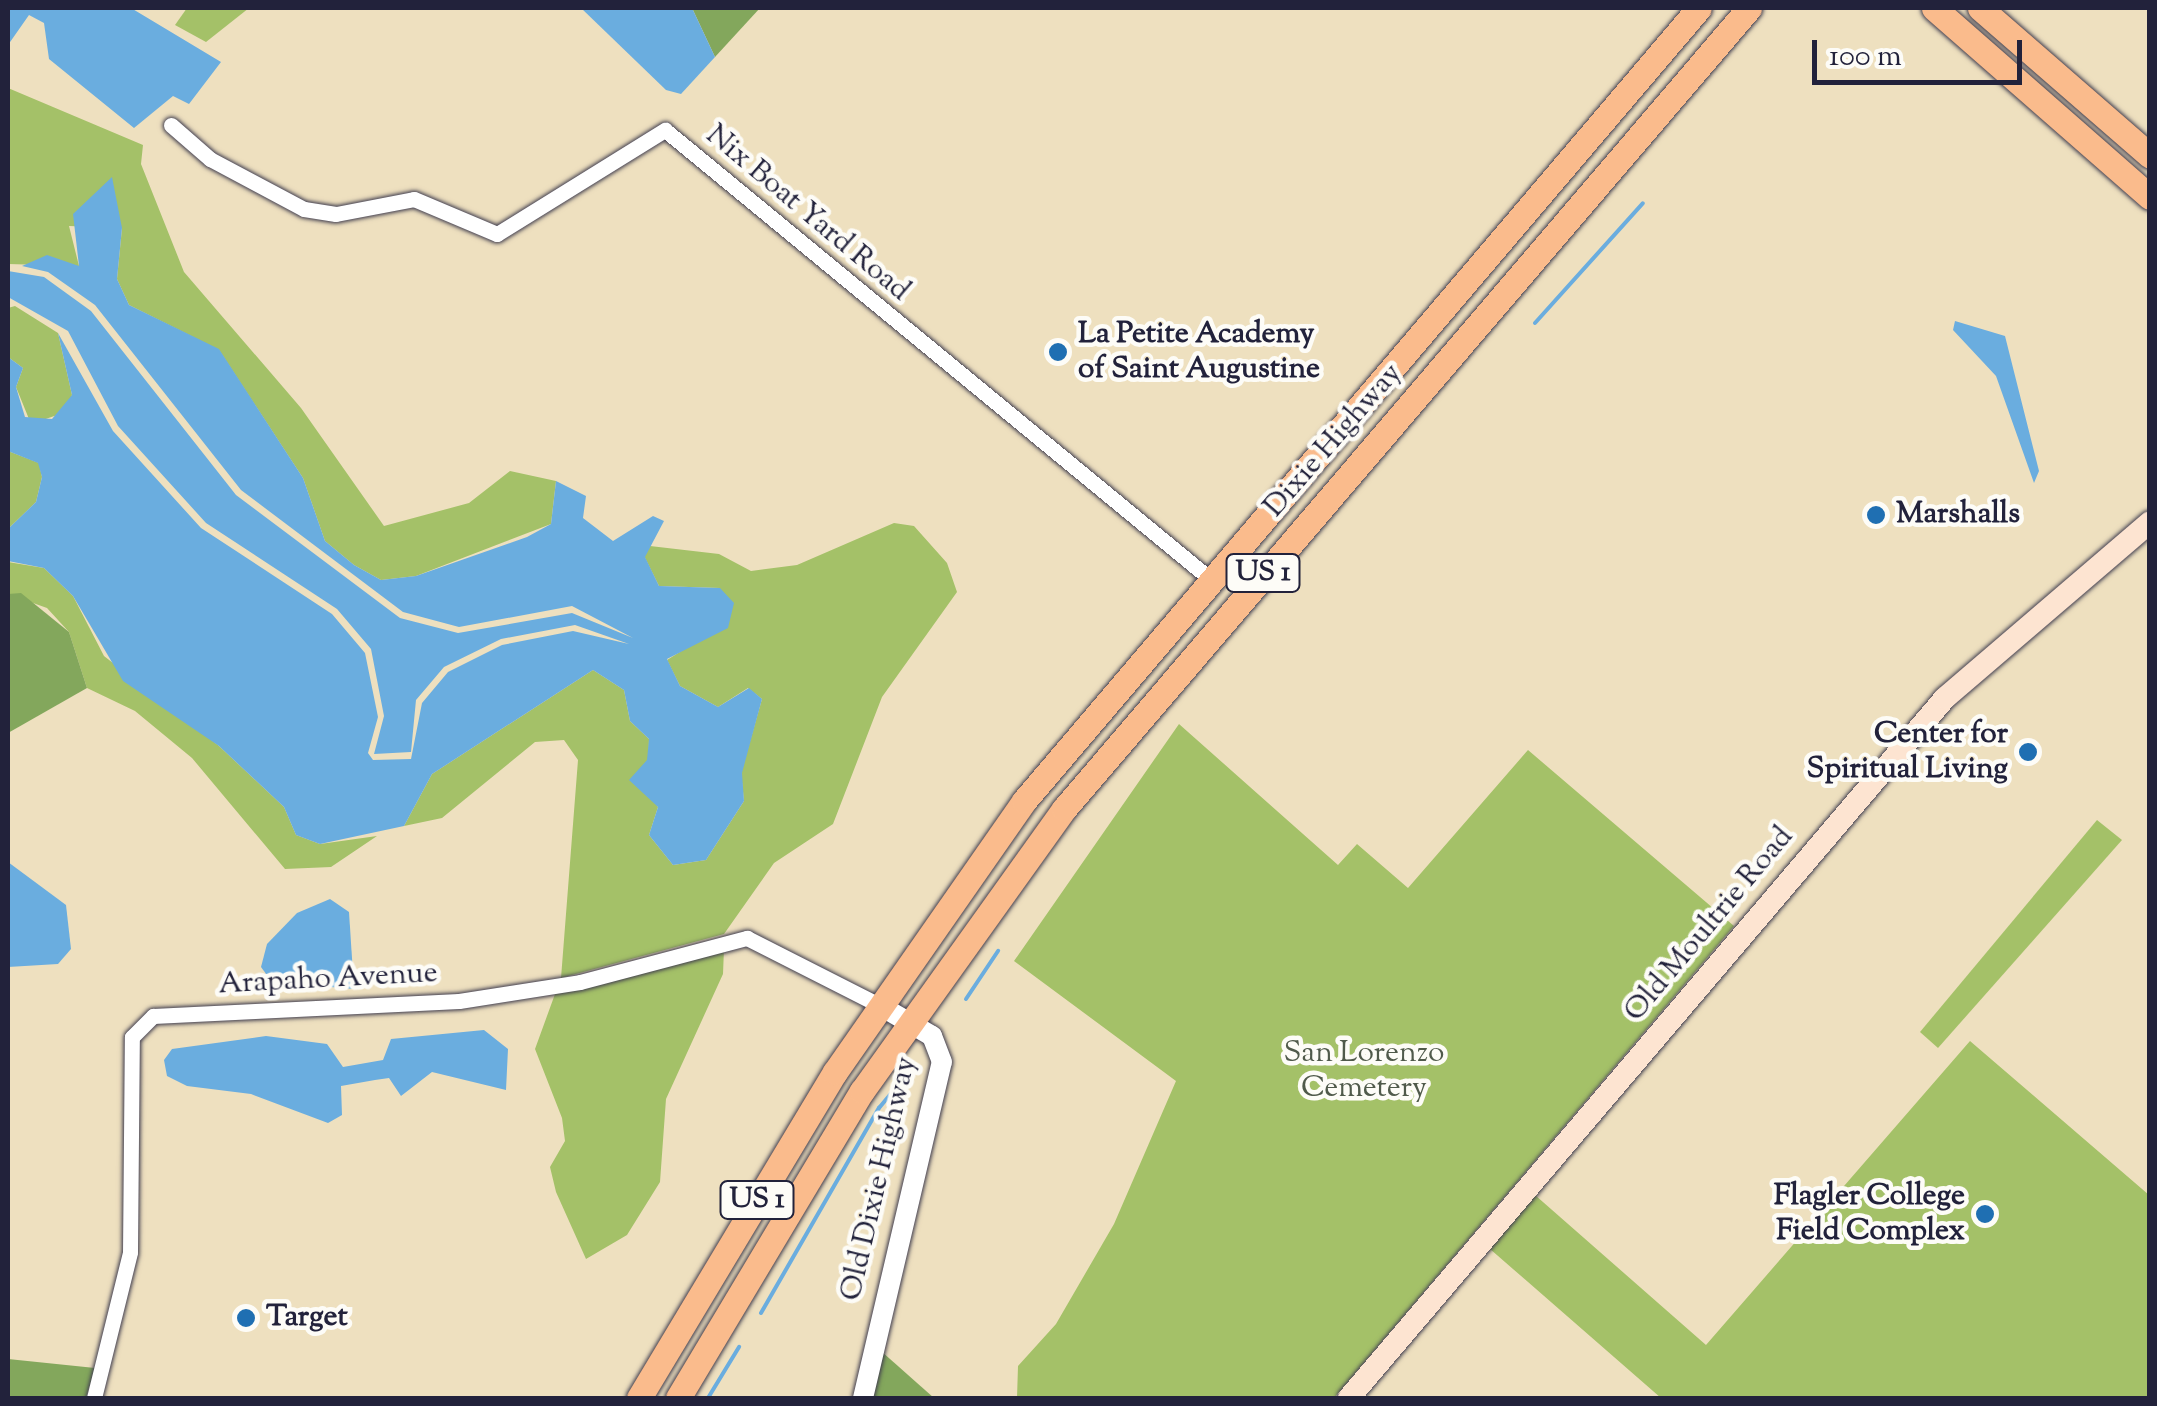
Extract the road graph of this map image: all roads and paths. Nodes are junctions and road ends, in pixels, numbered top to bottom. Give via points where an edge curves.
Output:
1 (1699, 8) edge
2 (1750, 8) edge
3 (1934, 8) edge
4 (1980, 8) edge
5 (2110, 120) junction
6 (171, 126) dead end
7 (2090, 142) junction
8 (2150, 156) edge
9 (2150, 197) edge
10 (1394, 362) junction
11 (2150, 522) edge
12 (1263, 573) junction
13 (1209, 578) junction
14 (1235, 591) junction
15 (1148, 648) junction
16 (1094, 772) junction
17 (879, 1004) junction
18 (911, 1024) junction
19 (725, 1254) junction
20 (690, 1312) junction
21 (94, 1398) edge
22 (624, 1398) edge
23 (639, 1398) edge
24 (658, 1398) edge
25 (678, 1398) edge
26 (863, 1398) edge
27 (1349, 1398) edge

1 - 10 main road, Dixie Highway / US 1
2 - 12 main road, Dixie Highway / US 1
3 - 7 main road
4 - 5 main road
5 - 7 main road
5 - 8 main road
6 - 13 street, Nix Boat Yard Road via 210,159 304,209 336,214 414,199 497,234 665,130
7 - 9 main road
10 - 13 main road, Dixie Highway / US 1
10 - 14 main road via 1388,386 1234,567
11 - 27 main road, Old Moultrie Road via 1945,698
12 - 14 main road
12 - 16 main road, Dixie Highway / US 1
13 - 14 main road
13 - 15 main road, Dixie Highway / US 1
13 - 16 main road via 1205,620
15 - 17 main road, Dixie Highway / US 1 via 1024,801
15 - 18 main road via 1130,686 921,962 906,991
16 - 18 main road, Dixie Highway / US 1
17 - 18 street, Old Dixie Highway
17 - 19 main road, US 1
17 - 21 street, Arapaho Avenue via 747,938 472,999 153,1016 132,1037 130,1252
18 - 25 main road, US 1
18 - 26 street, Old Dixie Highway via 940,1048 941,1076
19 - 20 main road, US 1
19 - 22 main road via 696,1281
20 - 23 main road, US 1
20 - 24 main road

